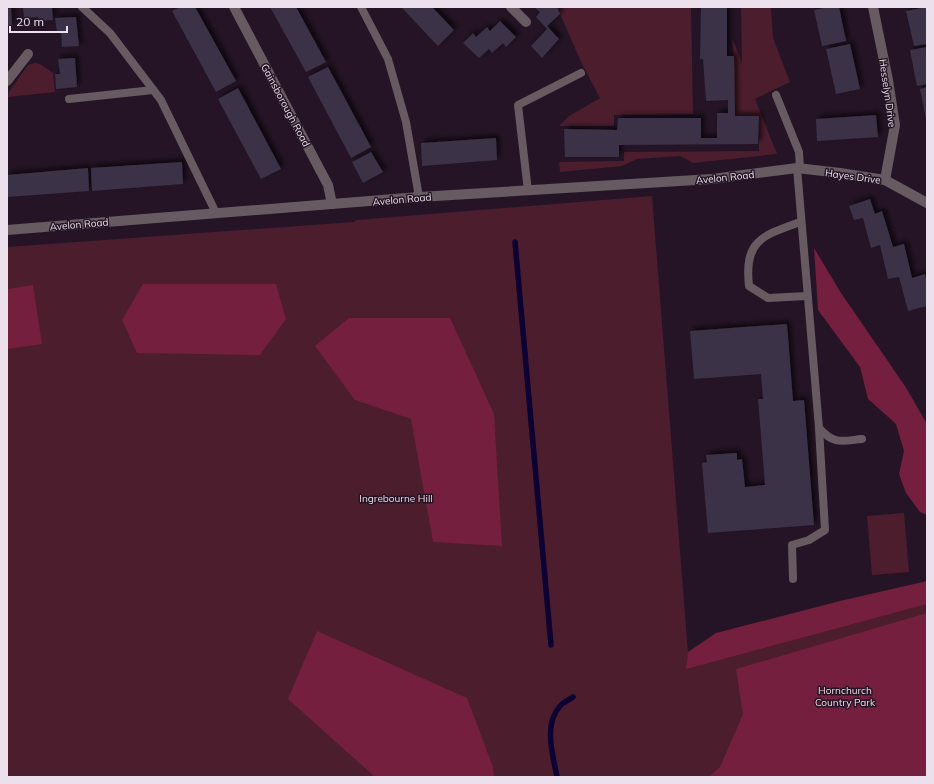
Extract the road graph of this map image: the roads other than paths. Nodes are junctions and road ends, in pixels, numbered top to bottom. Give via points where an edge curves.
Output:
1 (82, 7) edge
2 (234, 7) edge
3 (362, 7) edge
4 (511, 7) edge
5 (873, 7) edge
6 (526, 22) dead end
7 (28, 54) dead end
8 (581, 73) dead end
9 (7, 81) edge
10 (153, 90) junction
11 (776, 94) dead end
12 (69, 99) dead end
13 (798, 169) junction
14 (885, 180) junction
15 (528, 191) junction
16 (419, 197) junction
17 (927, 203) edge
18 (332, 204) junction
19 (216, 213) junction
20 (800, 222) junction
21 (7, 230) edge
22 (807, 296) junction
23 (819, 428) junction
24 (862, 439) dead end
25 (793, 579) dead end

1 - 10 lane via 110,33
2 - 18 street, Gainsborough Road via 328,185
3 - 16 lane via 388,59 406,122
4 - 6 street
5 - 14 street, Hesselyn Drive via 895,125
7 - 9 street
8 - 15 lane via 518,105
10 - 12 lane
10 - 19 lane via 161,100
11 - 13 lane via 799,152
13 - 14 street, Hayes Drive
13 - 15 street, Avelon Road via 712,179
13 - 20 lane
14 - 17 street, Hayes Drive
15 - 16 street, Avelon Road
16 - 18 street, Avelon Road
18 - 19 street, Avelon Road
19 - 21 street, Avelon Road
20 - 22 lane
20 - 22 lane via 779,229 760,240 750,250 747,266 749,286 768,298
22 - 23 lane
23 - 24 lane via 826,436 837,442
23 - 25 lane via 825,530 809,540 792,546

